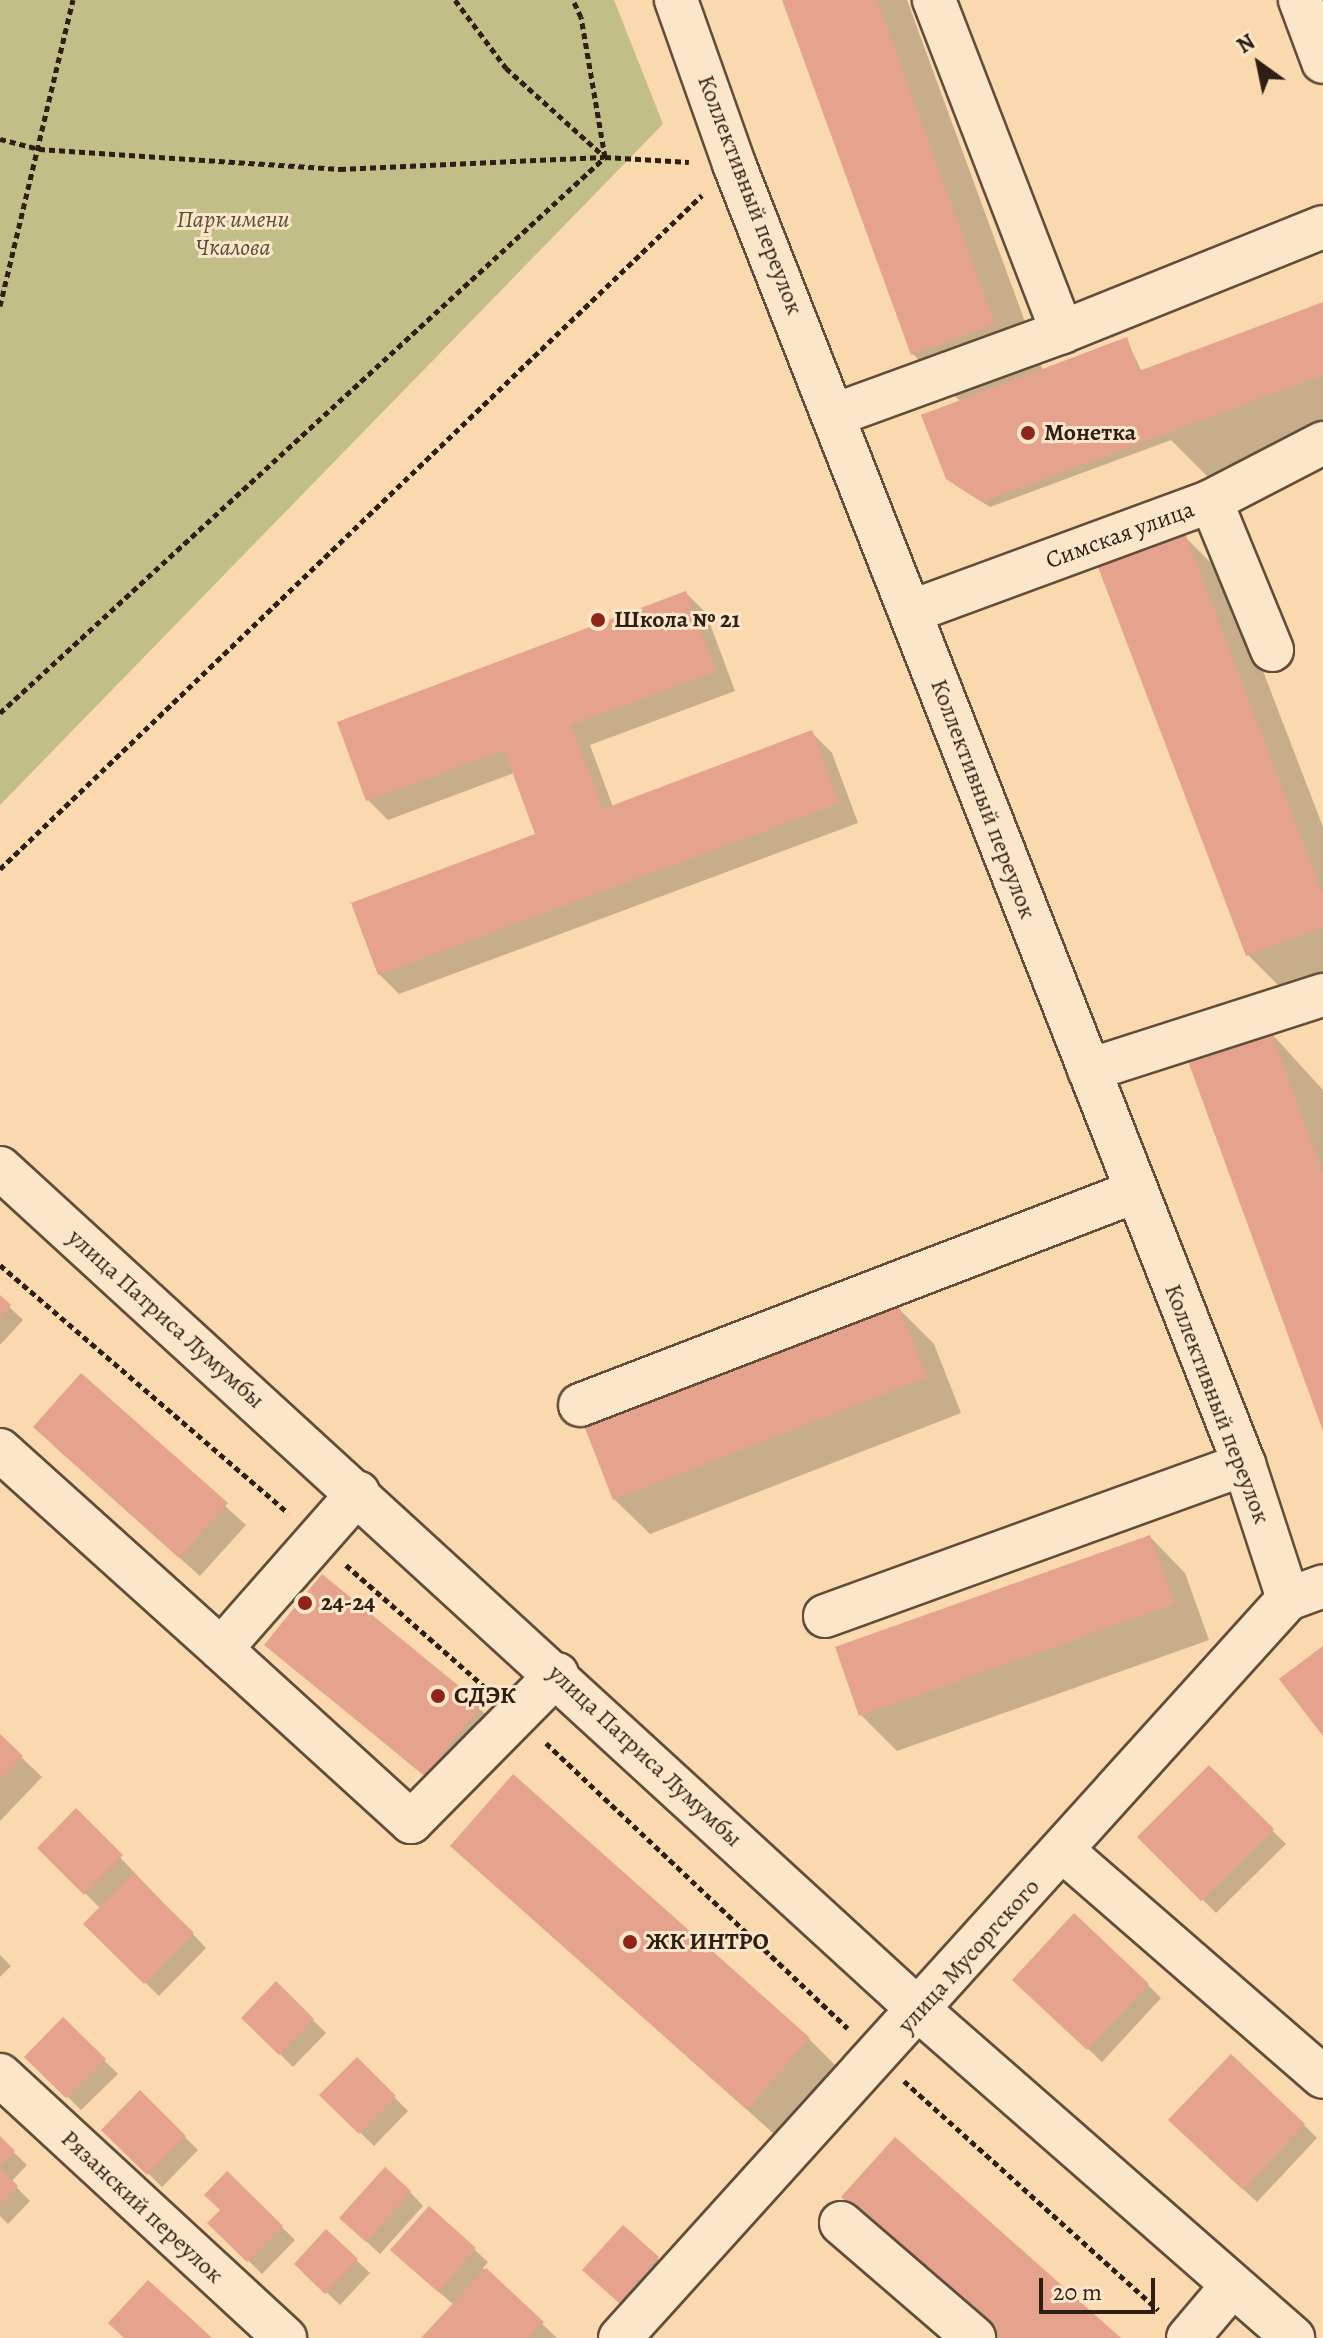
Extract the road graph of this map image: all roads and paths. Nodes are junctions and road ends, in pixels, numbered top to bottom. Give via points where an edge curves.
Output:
1 (73, 0) edge
2 (455, 0) edge
3 (573, 0) edge
4 (676, 0) edge
5 (934, 0) edge
6 (1300, 0) edge
7 (1323, 62) edge
8 (0, 139) edge
9 (39, 149) junction
10 (605, 157) junction
11 (734, 164) junction
12 (1323, 227) edge
13 (0, 306) edge
14 (1062, 332) junction
15 (837, 414) junction
16 (1323, 443) edge
17 (1211, 501) junction
18 (910, 612) junction
19 (1272, 650) dead end
20 (0, 713) edge
21 (0, 869) edge
22 (1323, 995) edge
23 (1089, 1070) junction
24 (0, 1168) edge
25 (1134, 1192) junction
26 (0, 1265) edge
27 (580, 1405) dead end
28 (0, 1450) edge
29 (1244, 1464) junction
30 (358, 1493) junction
31 (315, 1537) junction
32 (1305, 1592) edge
33 (825, 1616) dead end
34 (221, 1649) junction
35 (557, 1674) junction
36 (515, 1713) junction
37 (1063, 1851) junction
38 (920, 2011) junction
39 (879, 2058) junction
40 (0, 2075) edge
41 (1323, 2077) edge
42 (841, 2223) dead end
43 (1232, 2286) junction
44 (285, 2338) edge
45 (620, 2338) edge
46 (974, 2338) edge
47 (1188, 2338) edge
48 (1293, 2338) edge

1 - 9 path
2 - 10 path via 506,68
3 - 10 path via 581,17
4 - 11 street, Коллективный переулок
5 - 14 street
6 - 7 street
8 - 9 path
9 - 10 path via 340,169
9 - 13 path
10 - 11 path
10 - 20 path
11 - 15 street, Коллективный переулок
11 - 21 path
12 - 14 street
14 - 15 street
15 - 18 street, Коллективный переулок
16 - 17 street, Симская улица
17 - 18 street, Симская улица
17 - 19 street
18 - 23 street, Коллективный переулок
22 - 23 street
23 - 25 street, Коллективный переулок
24 - 30 street, улица Патриса Лумумбы
25 - 27 street
25 - 29 street, Коллективный переулок
26 - 31 path
28 - 34 street
29 - 32 street, Коллективный переулок
29 - 33 street
30 - 31 street
30 - 35 street, улица Патриса Лумумбы
31 - 34 street
31 - 36 path
32 - 37 street, улица Мусоргского
34 - 36 street via 411,1822
35 - 36 street
35 - 38 street, улица Патриса Лумумбы
36 - 39 path
37 - 38 street, улица Мусоргского
37 - 41 street
38 - 39 street, улица Мусоргского
38 - 43 street, улица Патриса Лумумбы
39 - 45 street, улица Мусоргского
39 - 47 path
40 - 44 street, Рязанский переулок
42 - 46 street
43 - 47 street
43 - 48 street, улица Патриса Лумумбы

